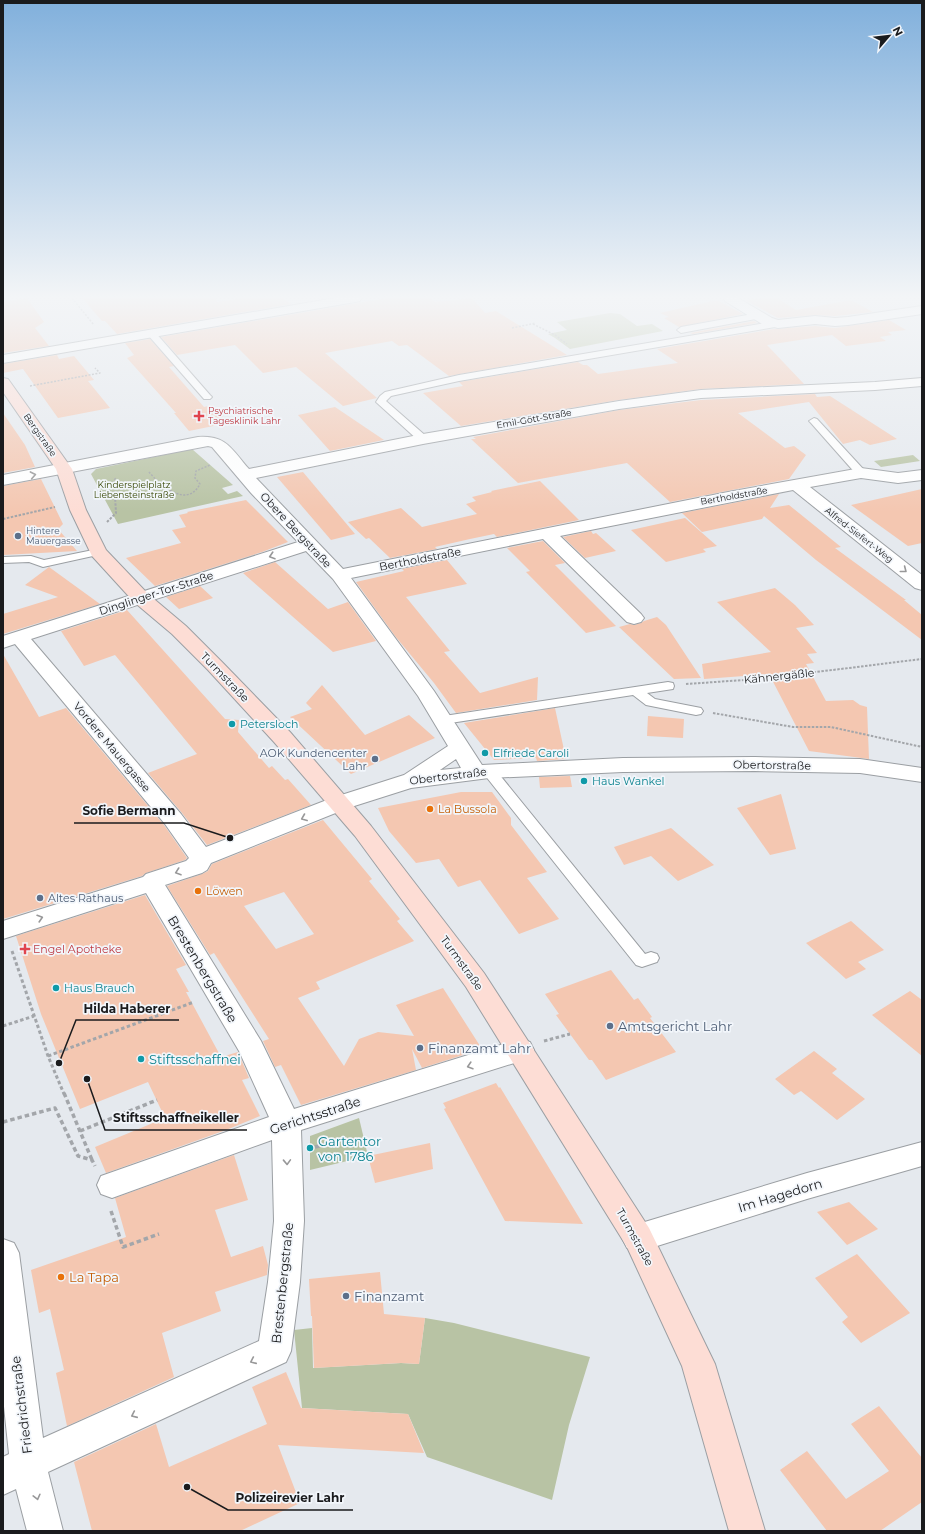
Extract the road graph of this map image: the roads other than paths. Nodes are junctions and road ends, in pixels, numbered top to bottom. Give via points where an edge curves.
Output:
1 (183, 370) edge
2 (509, 370) edge
3 (3, 382) edge
4 (922, 382) edge
5 (207, 397) dead end
6 (814, 421) dead end
7 (423, 439) junction
8 (239, 468) junction
9 (64, 469) junction
10 (860, 473) junction
11 (922, 475) edge
12 (3, 480) edge
13 (797, 485) junction
14 (548, 534) junction
15 (309, 544) junction
16 (98, 552) junction
17 (3, 560) edge
18 (339, 575) junction
19 (922, 584) edge
20 (141, 598) junction
21 (634, 618) dead end
22 (11, 640) edge
23 (668, 686) road end
24 (635, 691) junction
25 (696, 711) road end
26 (444, 720) junction
27 (459, 748) junction
28 (482, 771) junction
29 (922, 775) edge
30 (408, 780) junction
31 (340, 803) junction
32 (201, 858) junction
33 (152, 883) junction
34 (4, 930) edge
35 (651, 958) dead end
36 (532, 1046) junction
37 (286, 1123) junction
38 (922, 1154) edge
39 (108, 1186) road end
40 (638, 1238) junction
41 (3, 1253) edge
42 (15, 1470) edge
43 (45, 1531) edge
44 (747, 1531) edge

1 - 5 lane
2 - 7 lane via 388,394 383,398 381,402
3 - 9 street, Bergstraße
4 - 7 street, Emil-Gött-Straße via 701,394 552,416
6 - 10 lane
7 - 8 street, Emil-Gött-Straße
8 - 9 street, Obere Bergstraße via 218,444 210,441
8 - 15 street, Obere Bergstraße
12 -> 9 street
9 - 16 street, Turmstraße via 75,503
10 - 11 street, Bertholdstraße via 898,478
10 - 13 street, Bertholdstraße
13 - 14 street, Bertholdstraße
13 -> 19 street, Alfred-Siefert-Weg
14 - 18 street, Bertholdstraße
14 - 21 street
15 - 18 street, Obere Bergstraße
15 -> 20 street, Dinglinger-Tor-Straße
16 - 17 lane via 43,564 30,559
16 - 20 street, Turmstraße
18 - 26 street, Obere Bergstraße
20 - 22 street, Dinglinger-Tor-Straße
20 - 31 street, Turmstraße via 215,666
22 - 32 street, Vordere Mauergasse via 173,819
23 - 24 lane
24 - 25 lane via 650,702
24 - 26 lane
26 - 27 street, Obere Bergstraße
27 - 28 street, Obere Bergstraße
27 - 30 street
28 - 29 street, Obertorstraße via 623,765 755,764 860,766
28 - 30 street, Obertorstraße
28 - 35 lane via 642,961
30 - 31 street, Obertorstraße
31 -> 32 street, Obertorstraße
31 - 36 street, Turmstraße via 475,980
32 -> 33 street, Obertorstraße via 199,864 194,867
34 -> 33 street, Obertorstraße
33 - 37 street, Brestenbergstraße via 251,1048
36 -> 37 street, Gerichtsstraße
36 - 40 street, Turmstraße
37 - 39 street, Gerichtsstraße
37 -> 42 street, Brestenbergstraße via 289,1221 274,1352
38 - 40 street, Im Hagedorn
40 - 44 street, Turmstraße via 698,1364
41 - 42 street, Friedrichstraße
42 -> 43 street, Friedrichstraße

